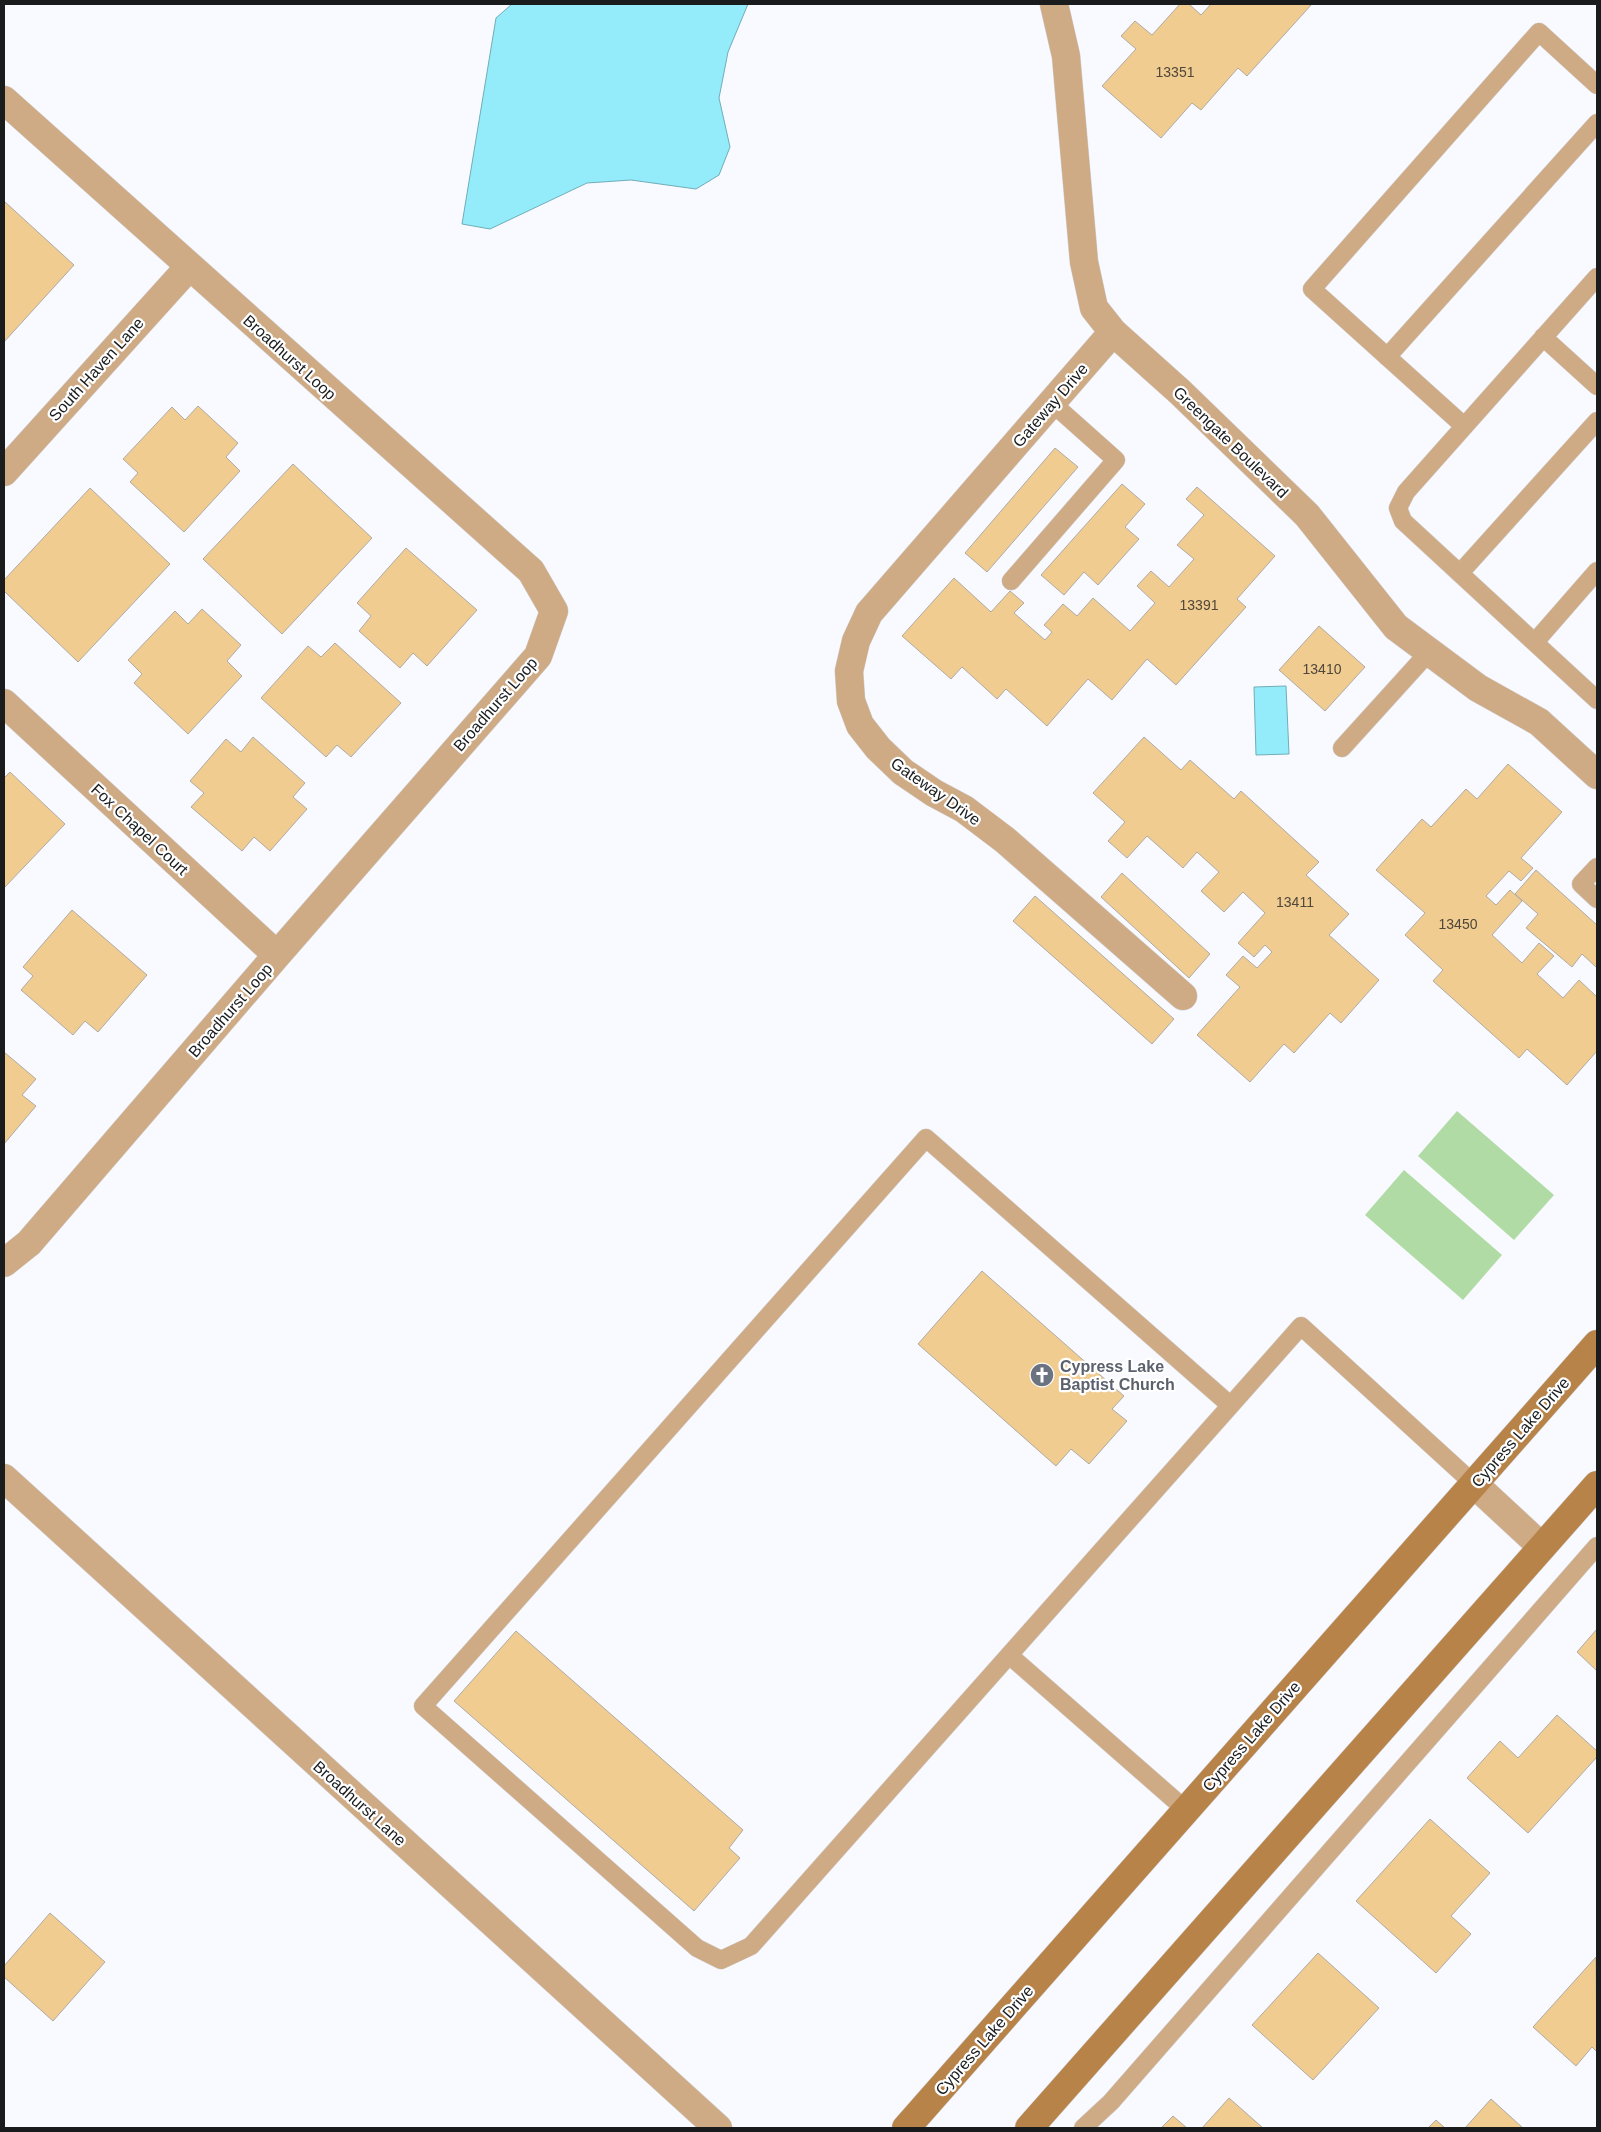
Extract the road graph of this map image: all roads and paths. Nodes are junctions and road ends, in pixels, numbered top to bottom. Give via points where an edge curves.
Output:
1 (1054, 4) edge
2 (1597, 85) edge
3 (4, 100) edge
4 (1597, 123) edge
5 (189, 267) junction
6 (1597, 277) edge
7 (1113, 332) junction
8 (1544, 337) junction
9 (1387, 356) junction
10 (1597, 386) edge
11 (1052, 403) junction
12 (1597, 421) edge
13 (1464, 426) junction
14 (4, 472) edge
15 (1597, 571) edge
16 (1460, 574) junction
17 (1011, 581) dead end
18 (1535, 642) junction
19 (1429, 652) junction
20 (1597, 700) edge
21 (4, 703) edge
22 (1342, 748) dead end
23 (1597, 775) edge
24 (1597, 867) edge
25 (1597, 899) edge
26 (277, 955) junction
27 (1183, 996) dead end
28 (4, 1263) edge
29 (1597, 1344) edge
30 (1230, 1405) junction
31 (4, 1478) edge
32 (1474, 1484) junction
33 (1597, 1484) edge
34 (1597, 1546) edge
35 (1542, 1547) junction
36 (1009, 1655) junction
37 (1186, 1810) junction
38 (718, 2128) edge
39 (906, 2128) edge
40 (1029, 2128) edge
41 (1083, 2128) edge

1 - 7 street, Greengate Boulevard via 1066,56 1084,262 1094,308
2 - 9 lane via 1539,32 1312,289
3 - 5 street, Broadhurst Loop
4 - 9 lane
5 - 14 street, South Haven Lane
5 - 26 street, Broadhurst Loop via 531,571 554,611 538,656
6 - 8 lane
7 - 11 street, Gateway Drive
7 - 19 street, Greengate Boulevard via 1307,515 1396,628
8 - 10 lane
8 - 13 lane
9 - 13 lane
11 - 17 lane via 1116,460
11 - 27 street, Gateway Drive via 869,613 856,641 849,671 851,701 860,725 903,772 964,809 1005,840
12 - 16 lane
13 - 16 lane via 1406,492 1398,508 1403,521
15 - 18 lane
16 - 18 lane
18 - 20 lane
19 - 22 lane
19 - 23 street, Greengate Boulevard via 1478,688 1539,722
21 - 26 street, Fox Chapel Court
24 - 25 lane via 1581,884
26 - 28 street, Broadhurst Loop via 29,1244
29 - 32 main road, Cypress Lake Drive
30 - 32 lane via 1300,1326
30 - 36 lane
30 - 36 lane via 926,1138 423,1706 697,1948 721,1960 752,1946
31 - 38 street, Broadhurst Lane
32 - 35 street
32 - 37 main road, Cypress Lake Drive
33 - 35 main road
34 - 41 lane via 1111,2102
35 - 40 main road
36 - 37 lane
37 - 39 main road, Cypress Lake Drive

